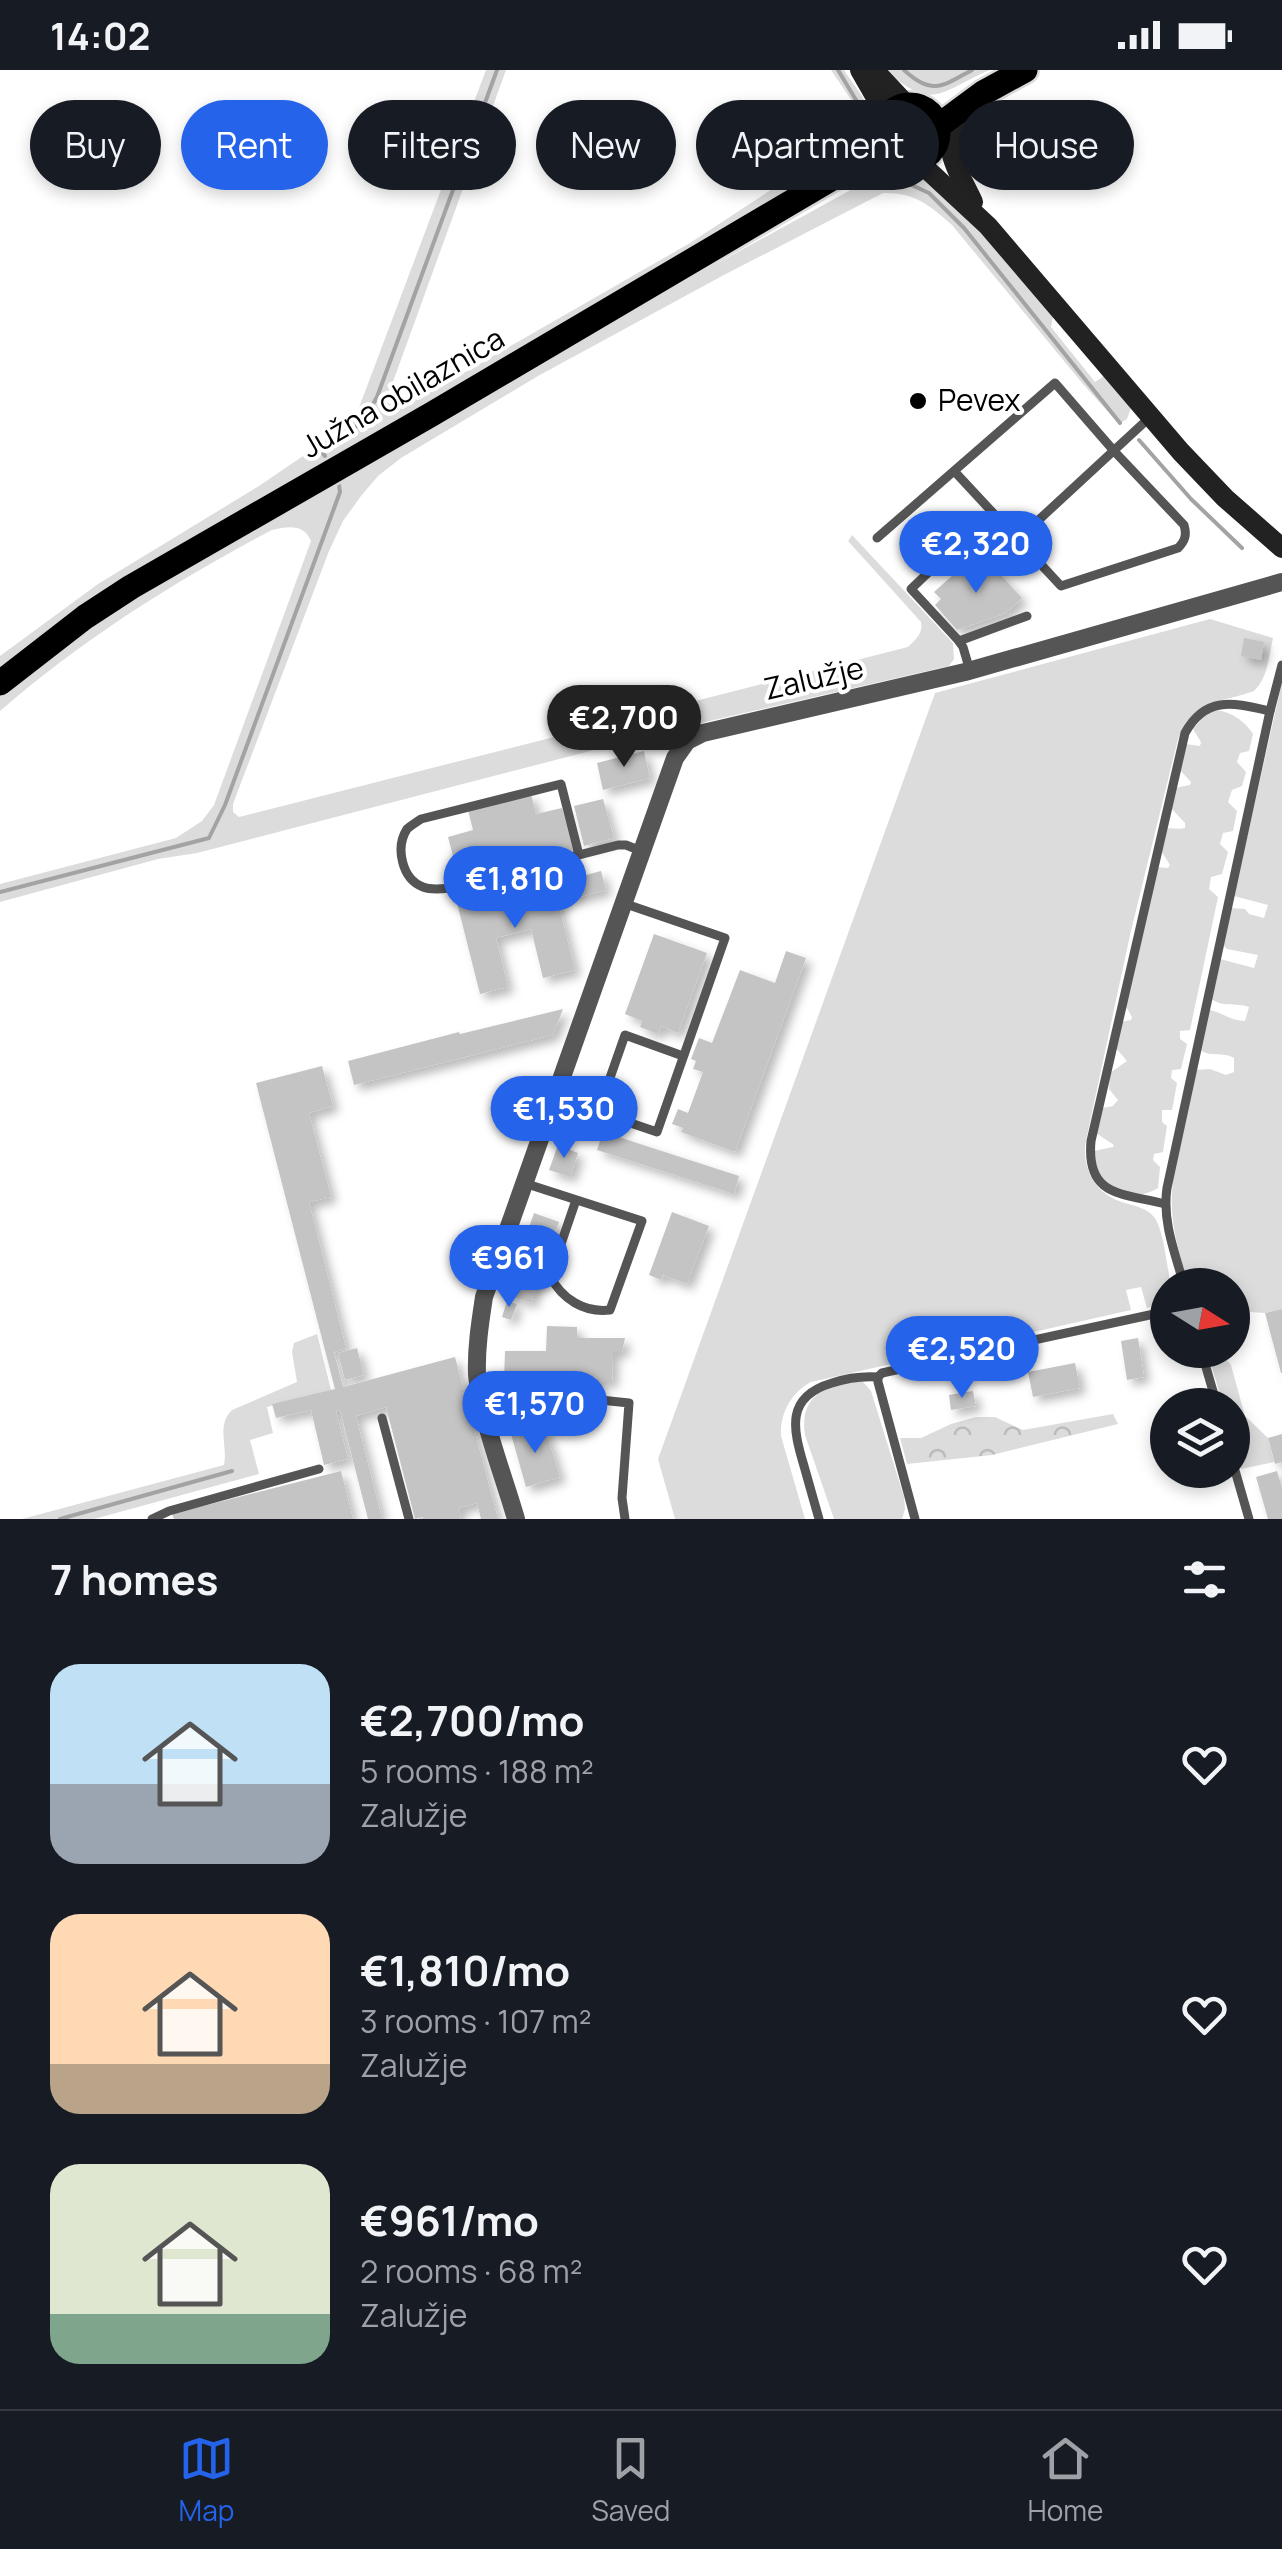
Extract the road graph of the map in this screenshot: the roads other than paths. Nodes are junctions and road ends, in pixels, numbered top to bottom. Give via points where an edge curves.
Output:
1 (860, 70) edge
2 (874, 70) edge
3 (1025, 70) edge
4 (976, 99) junction
5 (884, 100) edge
6 (892, 100) edge
7 (939, 118) edge
8 (939, 165) edge
9 (939, 167) edge
10 (812, 190) edge
11 (972, 202) junction
12 (988, 226) junction
13 (1151, 416) junction
14 (1114, 450) junction
15 (955, 472) junction
16 (876, 538) dead end
17 (1017, 540) junction
18 (954, 548) dead end
19 (1282, 548) edge
20 (1282, 582) edge
21 (1027, 616) dead end
22 (959, 641) junction
23 (1282, 665) edge
24 (970, 670) junction
25 (0, 683) edge
26 (1270, 711) junction
27 (642, 852) junction
28 (579, 855) junction
29 (623, 903) junction
30 (684, 1056) junction
31 (524, 1183) junction
32 (576, 1200) junction
33 (1165, 1204) junction
34 (1179, 1268) edge
35 (1150, 1315) edge
36 (878, 1377) junction
37 (382, 1418) dead end
38 (489, 1426) junction
39 (319, 1470) dead end
40 (1240, 1488) edge
41 (152, 1519) edge
42 (409, 1519) edge
43 (516, 1519) edge
44 (625, 1519) edge
45 (819, 1519) edge
46 (915, 1519) edge
47 (1249, 1519) edge

1 - 5 main road
2 - 6 main road
3 - 4 main road, Južna obilaznica
4 - 7 main road, Južna obilaznica
4 - 11 main road via 952,128 950,145
8 - 11 main road
9 - 12 main road
10 - 25 main road, Južna obilaznica via 131,587
11 - 12 main road
12 - 13 main road
13 - 14 lane
13 - 19 main road via 1225,498
14 - 15 lane via 1055,383
14 - 17 lane
14 - 17 lane via 1184,525 1184,543 1061,586
15 - 16 lane
15 - 17 lane
18 - 22 lane via 911,589
20 - 24 street, Zalužje
21 - 22 lane
22 - 24 lane
23 - 26 lane
24 - 27 street, Zalužje via 687,741 674,758
26 - 33 lane
26 - 33 lane via 1214,705 1186,733 1091,1140 1091,1168 1102,1184
27 - 28 lane via 618,845
27 - 29 street, Zalužje
28 - 28 lane via 437,890 413,881 401,848 408,828 421,819 561,784
29 - 30 lane via 724,938
29 - 31 street, Zalužje
30 - 30 lane via 657,1132 598,1112 625,1035
31 - 32 lane
31 - 38 street, Zalužje via 484,1297 478,1377
32 - 32 lane via 642,1221 610,1310 582,1307 557,1290 550,1276
33 - 34 lane
35 - 36 lane
36 - 45 lane via 827,1384 798,1408 795,1434
36 - 46 lane
37 - 42 lane
38 - 43 street, Zalužje
38 - 44 lane via 591,1399 629,1403
39 - 41 lane
40 - 47 lane

